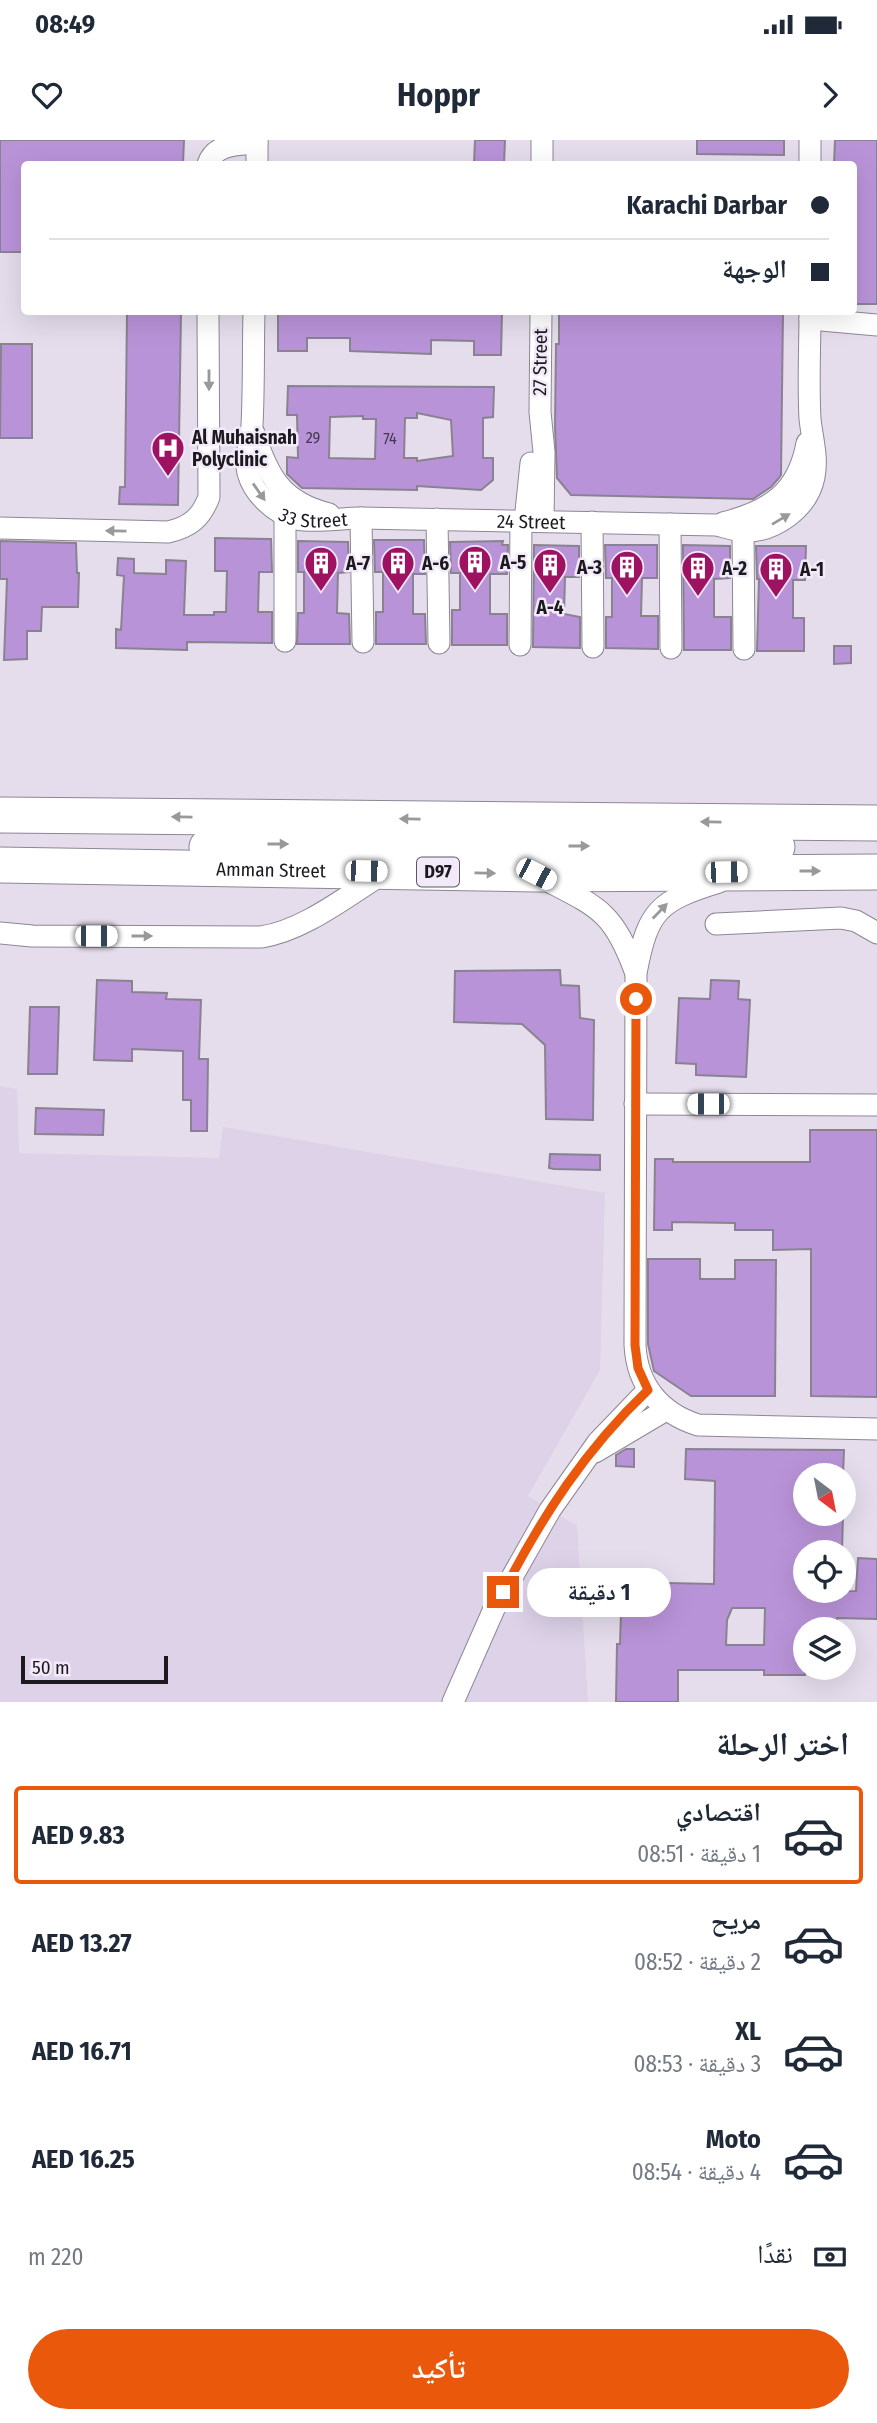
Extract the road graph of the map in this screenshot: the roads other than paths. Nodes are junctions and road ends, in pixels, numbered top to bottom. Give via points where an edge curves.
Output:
1 (542, 140) edge
2 (810, 140) edge
3 (257, 141) edge
4 (209, 161) edge
5 (257, 161) edge
6 (542, 161) edge
7 (810, 161) edge
8 (208, 315) edge
9 (254, 315) edge
10 (541, 315) edge
11 (810, 321) edge
12 (877, 326) edge
13 (810, 420) junction
14 (252, 428) junction
15 (285, 514) junction
16 (354, 518) junction
17 (437, 519) junction
18 (530, 521) junction
19 (592, 522) junction
20 (670, 524) junction
21 (716, 525) junction
22 (0, 528) edge
23 (743, 531) junction
24 (285, 640) dead end
25 (363, 642) dead end
26 (439, 643) dead end
27 (520, 645) dead end
28 (593, 646) dead end
29 (671, 648) dead end
30 (744, 649) dead end
31 (877, 807) edge
32 (0, 815) edge
33 (757, 822) junction
34 (877, 823) edge
35 (877, 848) edge
36 (0, 865) edge
37 (65, 866) junction
38 (387, 871) junction
39 (753, 871) junction
40 (877, 872) edge
41 (536, 874) junction
42 (716, 923) dead end
43 (0, 933) edge
44 (877, 933) edge
45 (636, 973) junction
46 (635, 1104) junction
47 (877, 1105) edge
48 (648, 1390) junction
49 (666, 1410) junction
50 (877, 1429) edge
51 (587, 1456) junction
52 (453, 1702) edge

1 - 6 street
2 - 7 street
3 - 4 street via 220,148
3 - 5 street
8 -> 22 street via 209,497 195,521 168,532
9 - 14 street, 33 Street
10 - 18 street, 27 Street via 544,452
11 - 12 street
11 - 13 street, 24 Street
13 - 21 street, 24 Street via 805,454 789,488 760,512
23 -> 13 street, 24 Street via 763,529 785,519 803,501 814,479 816,454
14 -> 15 street, 33 Street via 248,474 258,494
14 - 16 street, 33 Street via 266,468 283,491 307,507
15 - 16 street, 33 Street via 295,519
15 - 24 street
16 - 17 street, 24 Street
16 - 25 street
17 - 18 street, 24 Street
17 - 26 street
18 - 19 street, 24 Street
18 - 27 street, 27 Street
19 - 20 street, 24 Street
19 - 28 street
20 - 21 street, 24 Street
20 - 29 street
21 - 23 street, 24 Street
23 - 30 street
31 - 33 main road via 804,811
33 -> 32 main road
33 - 34 main road
37 -> 35 main road via 131,855 265,844
36 - 37 main road, Amman Street / D97
37 - 38 main road, Amman Street / D97
38 -> 41 main road, Amman Street / D97
43 -> 38 street via 275,935
39 -> 40 main road, Amman Street / D97
39 - 41 main road, Amman Street / D97
45 -> 39 street via 645,932 660,909 683,893
41 - 45 street via 605,914 621,935
42 - 44 street via 841,918
45 - 46 street
46 - 47 street
46 - 48 street via 635,1345 638,1368
48 - 49 street
48 - 51 street
49 - 50 street via 710,1427
49 - 51 street
51 - 52 street via 511,1575

